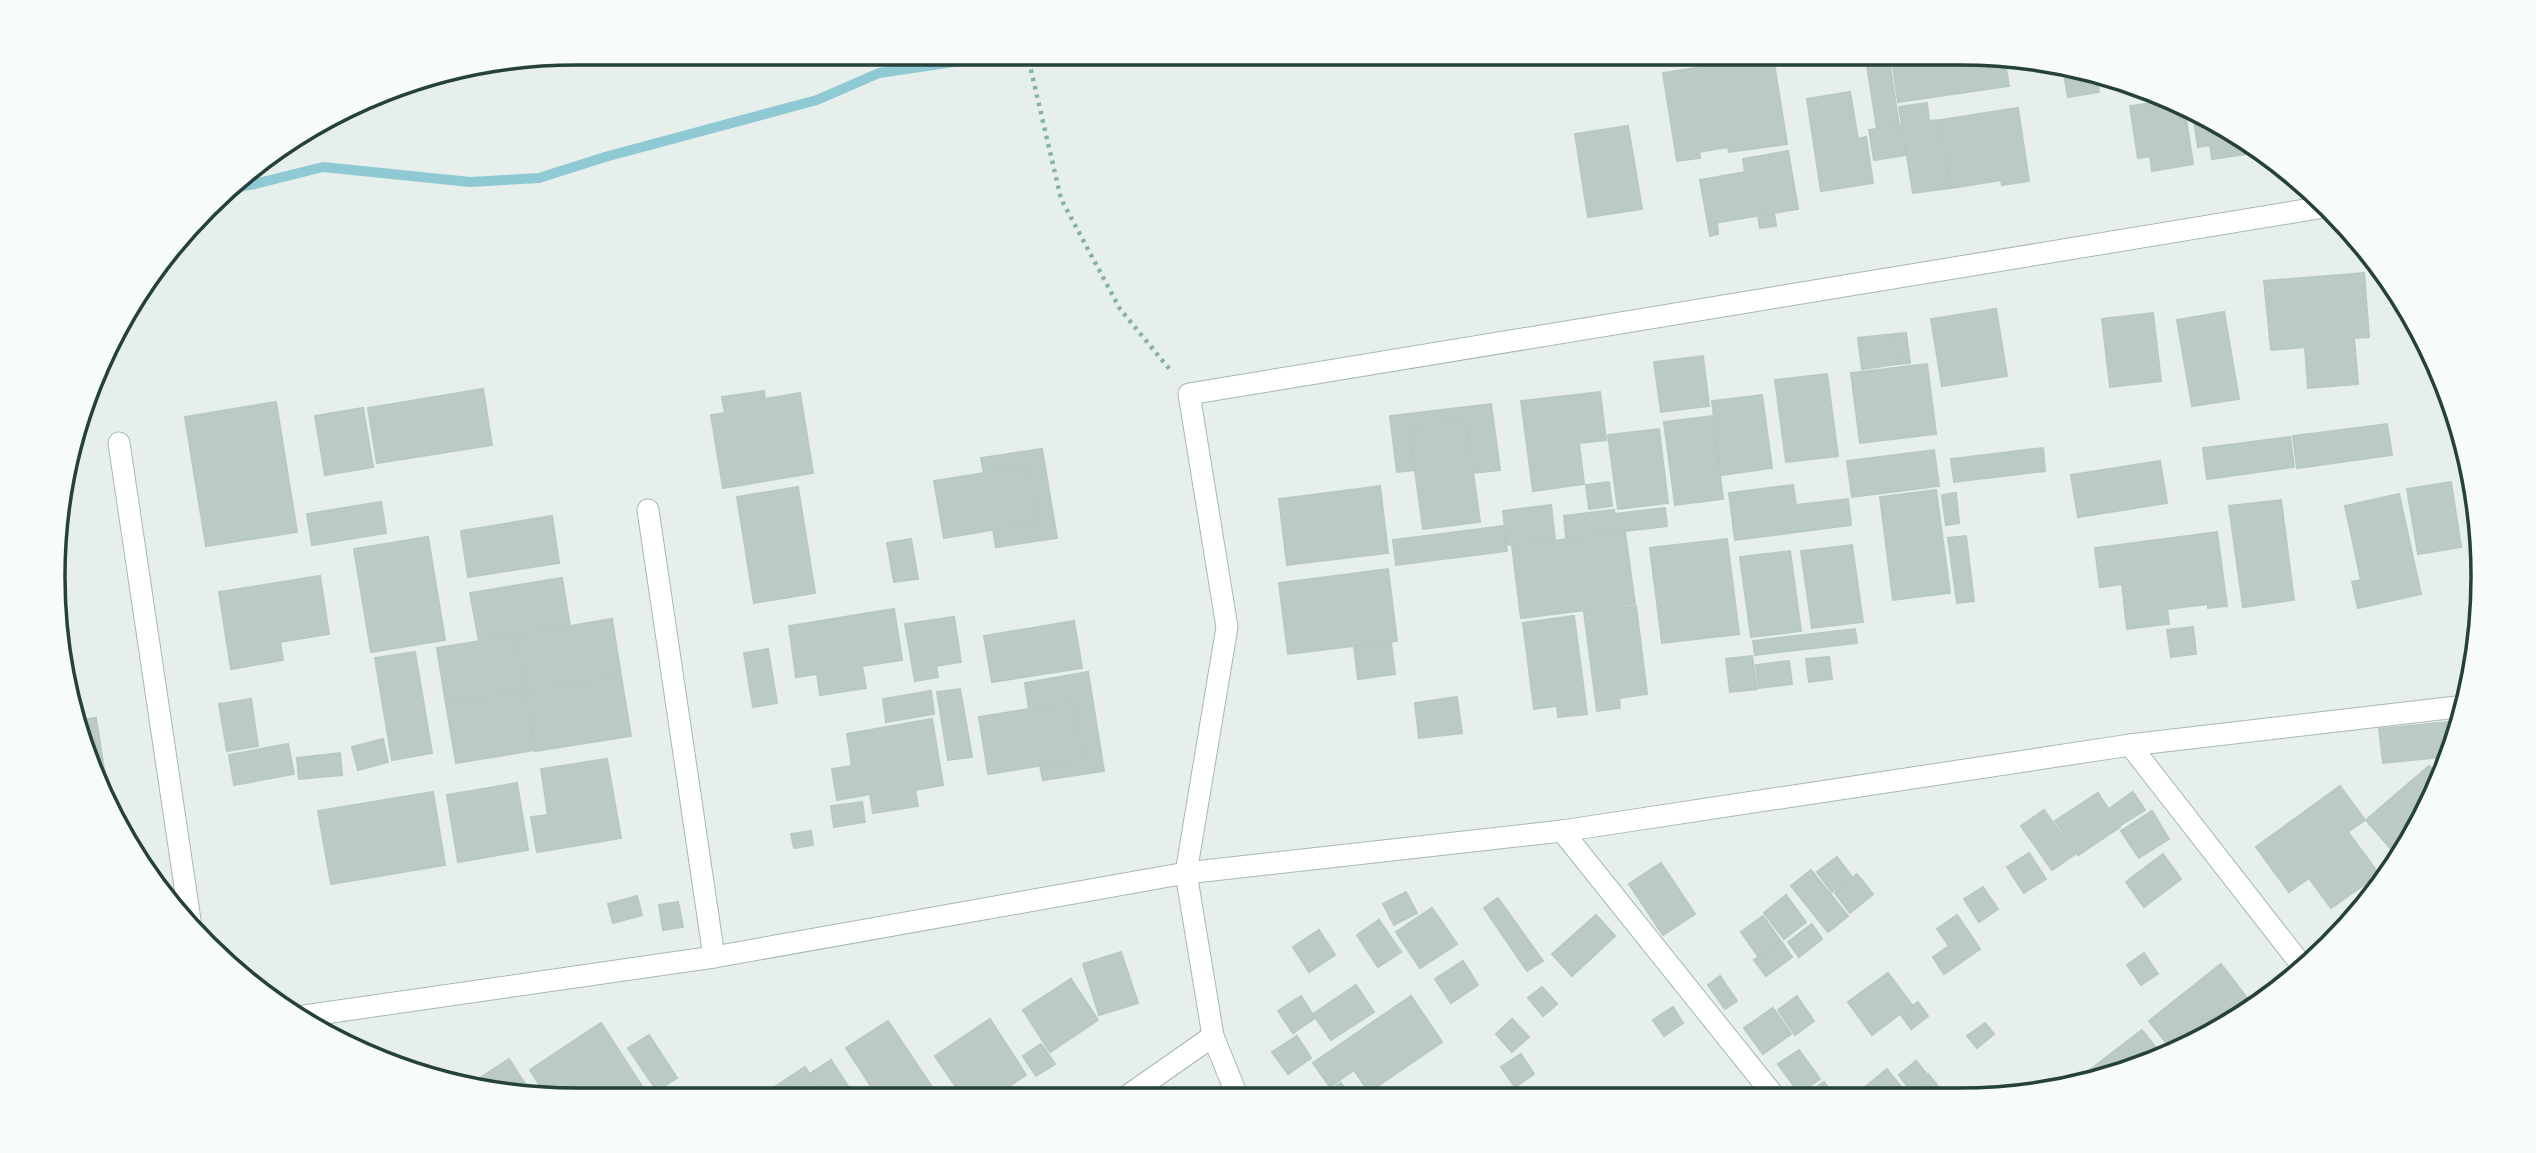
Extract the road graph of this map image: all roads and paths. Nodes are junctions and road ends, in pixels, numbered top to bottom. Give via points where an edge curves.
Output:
1 (1030, 65) edge
2 (2314, 209) edge
3 (1189, 394) junction
4 (119, 443) dead end
5 (648, 510) dead end
6 (2454, 707) edge
7 (2130, 745) junction
8 (1562, 831) junction
9 (1186, 873) junction
10 (188, 910) edge
11 (714, 957) junction
12 (2298, 960) edge
13 (313, 1015) edge
14 (1213, 1036) junction
15 (1139, 1088) edge
16 (1234, 1088) edge
17 (1767, 1088) edge

1 - 3 path via 1060,199 1120,309
2 - 3 street
3 - 9 street via 1227,627
4 - 10 street
5 - 11 street
6 - 7 street
7 - 8 street
7 - 12 street
8 - 9 street
8 - 17 street
9 - 11 street
9 - 14 street
11 - 13 street
14 - 15 street
14 - 16 street

